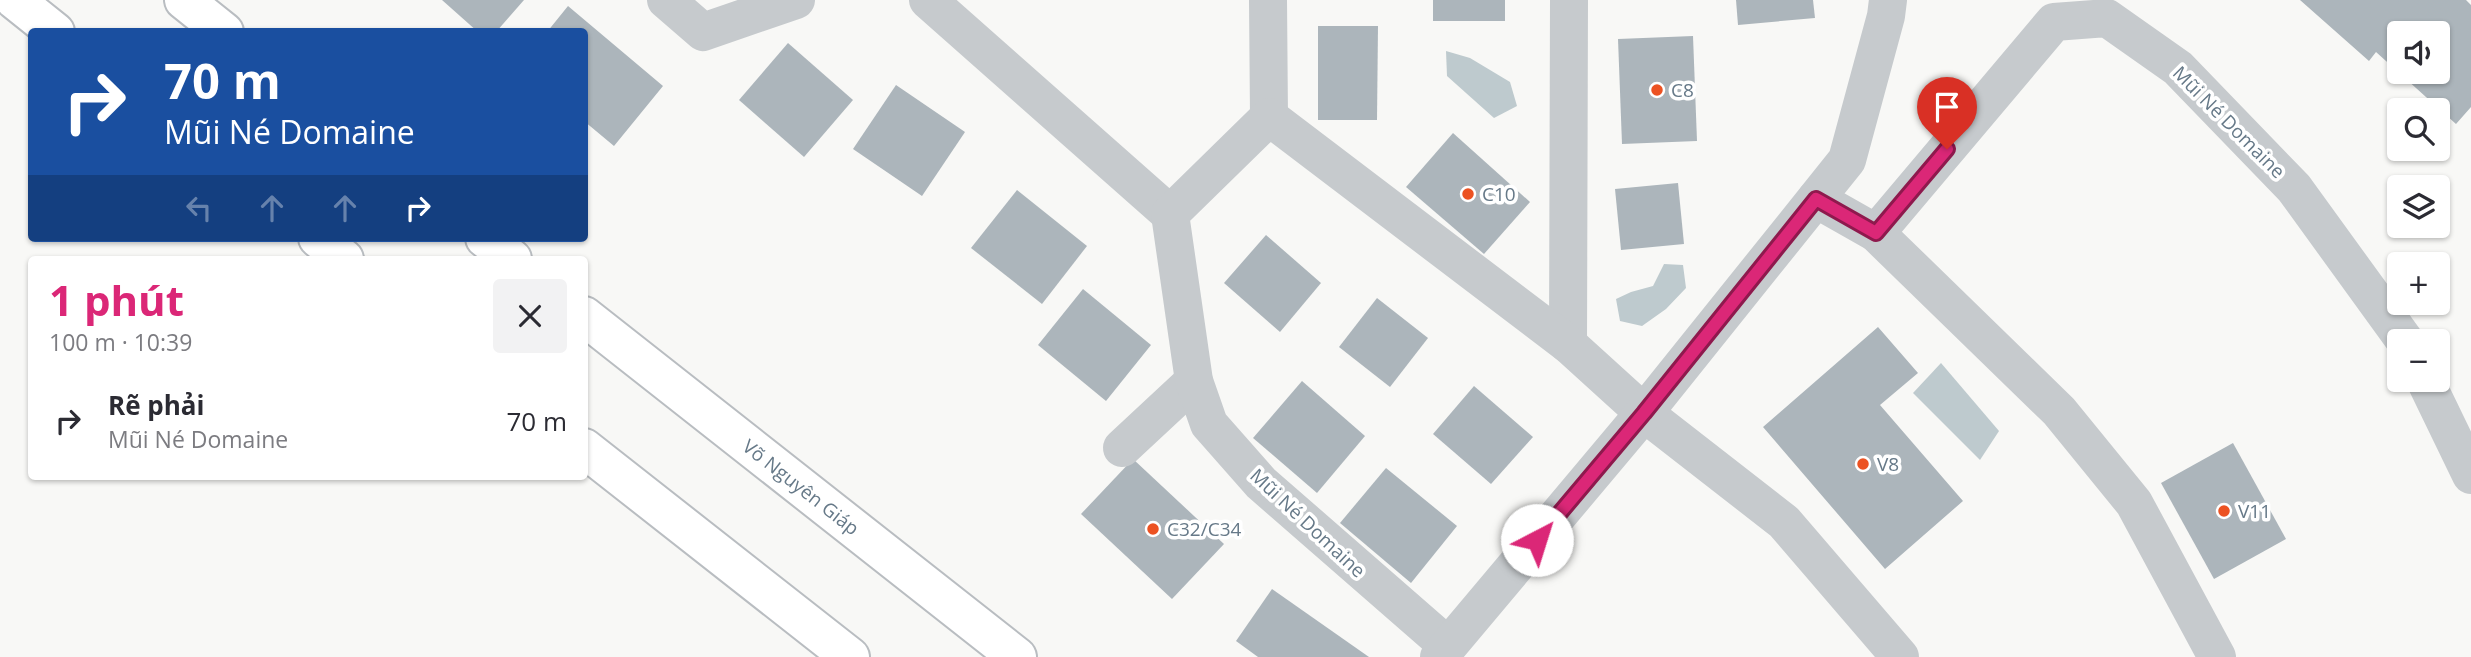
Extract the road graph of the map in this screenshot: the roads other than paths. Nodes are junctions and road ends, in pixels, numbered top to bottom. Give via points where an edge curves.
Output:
1 (15, 0) edge
2 (184, 0) edge
3 (666, 0) edge
4 (796, 0) edge
5 (928, 0) edge
6 (1268, 0) edge
7 (1569, 0) edge
8 (1888, 0) edge
9 (50, 28) edge
10 (219, 28) edge
11 (1269, 117) junction
12 (1816, 199) junction
13 (1170, 214) junction
14 (1876, 233) junction
15 (323, 242) edge
16 (490, 242) edge
17 (340, 256) edge
18 (508, 256) edge
19 (588, 319) edge
20 (2396, 329) edge
21 (1568, 344) junction
22 (1194, 381) junction
23 (2431, 392) edge
24 (1644, 413) junction
25 (1122, 449) dead end
26 (588, 451) edge
27 (2471, 475) edge
28 (1444, 651) edge
29 (850, 657) edge
30 (1017, 657) edge
31 (1900, 657) edge
32 (2217, 657) edge

1 - 9 main road
2 - 10 main road
3 - 4 street via 703,32
5 - 13 street
6 - 11 street
7 - 21 street
8 - 12 street, Mũi Né Domaine via 1847,160
11 - 13 street
11 - 21 street
12 - 14 street
12 - 24 street, Mũi Né Domaine
13 - 22 street, Mũi Né Domaine
14 - 20 street, Mũi Né Domaine via 2054,22 2108,18 2179,68 2294,188
14 - 32 street via 2059,411 2134,503
15 - 17 main road
16 - 18 main road
19 - 30 main road, Võ Nguyên Giáp
21 - 24 street
22 - 25 street
22 - 28 street, Mũi Né Domaine via 1209,424 1261,484
23 - 27 street
24 - 28 street, Mũi Né Domaine
24 - 31 street via 1784,522
26 - 29 main road

